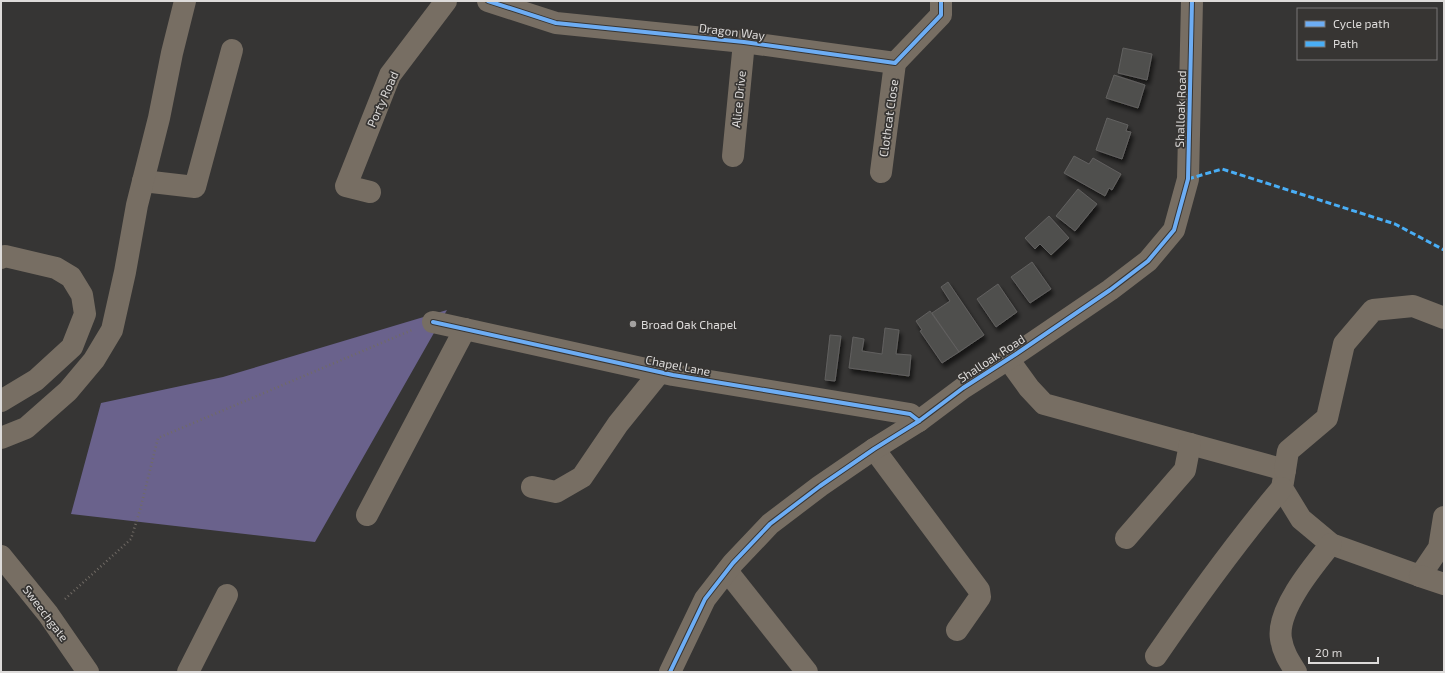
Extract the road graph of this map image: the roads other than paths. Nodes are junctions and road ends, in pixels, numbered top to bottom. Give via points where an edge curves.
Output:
1 (185, 1) edge
2 (446, 1) edge
3 (488, 1) edge
4 (941, 1) edge
5 (1192, 1) edge
6 (744, 42) junction
7 (232, 50) dead end
8 (895, 64) junction
9 (732, 156) dead end
10 (881, 172) dead end
11 (143, 181) junction
12 (370, 192) dead end
13 (1, 258) edge
14 (1444, 318) edge
15 (433, 322) road end
16 (465, 329) junction
17 (1008, 359) junction
18 (660, 372) junction
19 (1, 401) edge
20 (919, 421) junction
21 (1, 438) edge
22 (1190, 444) junction
23 (874, 449) junction
24 (1284, 479) junction
25 (532, 487) dead end
26 (367, 515) dead end
27 (1444, 517) edge
28 (1126, 538) dead end
29 (1330, 544) junction
30 (1, 556) edge
31 (727, 570) junction
32 (1420, 576) junction
33 (1444, 584) edge
34 (227, 595) dead end
35 (957, 630) dead end
36 (1156, 656) dead end
37 (88, 672) edge
38 (188, 672) edge
39 (670, 672) edge
40 (808, 672) edge
41 (1296, 672) edge

1 - 11 street
2 - 12 street, Porty Road via 390,75 346,186
3 - 6 street, Dragon Way via 556,23
4 - 8 street via 941,15
5 - 17 street, Shalloak Road via 1188,179 1174,230 1148,261
6 - 8 street, Dragon Way
6 - 9 street, Alice Drive
7 - 11 street via 195,187
8 - 10 street, Clothcat Close
11 - 21 street via 112,330 94,360 68,391 26,428
13 - 19 street via 5,256 56,268 71,277 82,295 85,314 72,347 36,380
14 - 24 street via 1413,306 1373,310 1344,344 1327,418 1288,451
15 - 16 street, Chapel Lane
16 - 18 street, Chapel Lane
16 - 26 street
17 - 20 street, Shalloak Road
17 - 22 street via 1044,404
18 - 20 street, Chapel Lane via 910,414
18 - 25 street via 618,424 582,477 556,492
20 - 23 street, Shalloak Road
22 - 24 street
22 - 28 street via 1185,470
23 - 31 street, Shalloak Road via 770,524
23 - 35 street via 979,590 980,597
24 - 29 street via 1301,519
24 - 36 street
27 - 32 street via 1439,548
29 - 32 street
29 - 41 street via 1306,574 1283,616 1280,637 1285,654
30 - 37 street, Sweechgate via 48,614
31 - 39 street, Shalloak Road via 706,599
31 - 40 street
32 - 33 street
34 - 38 street

